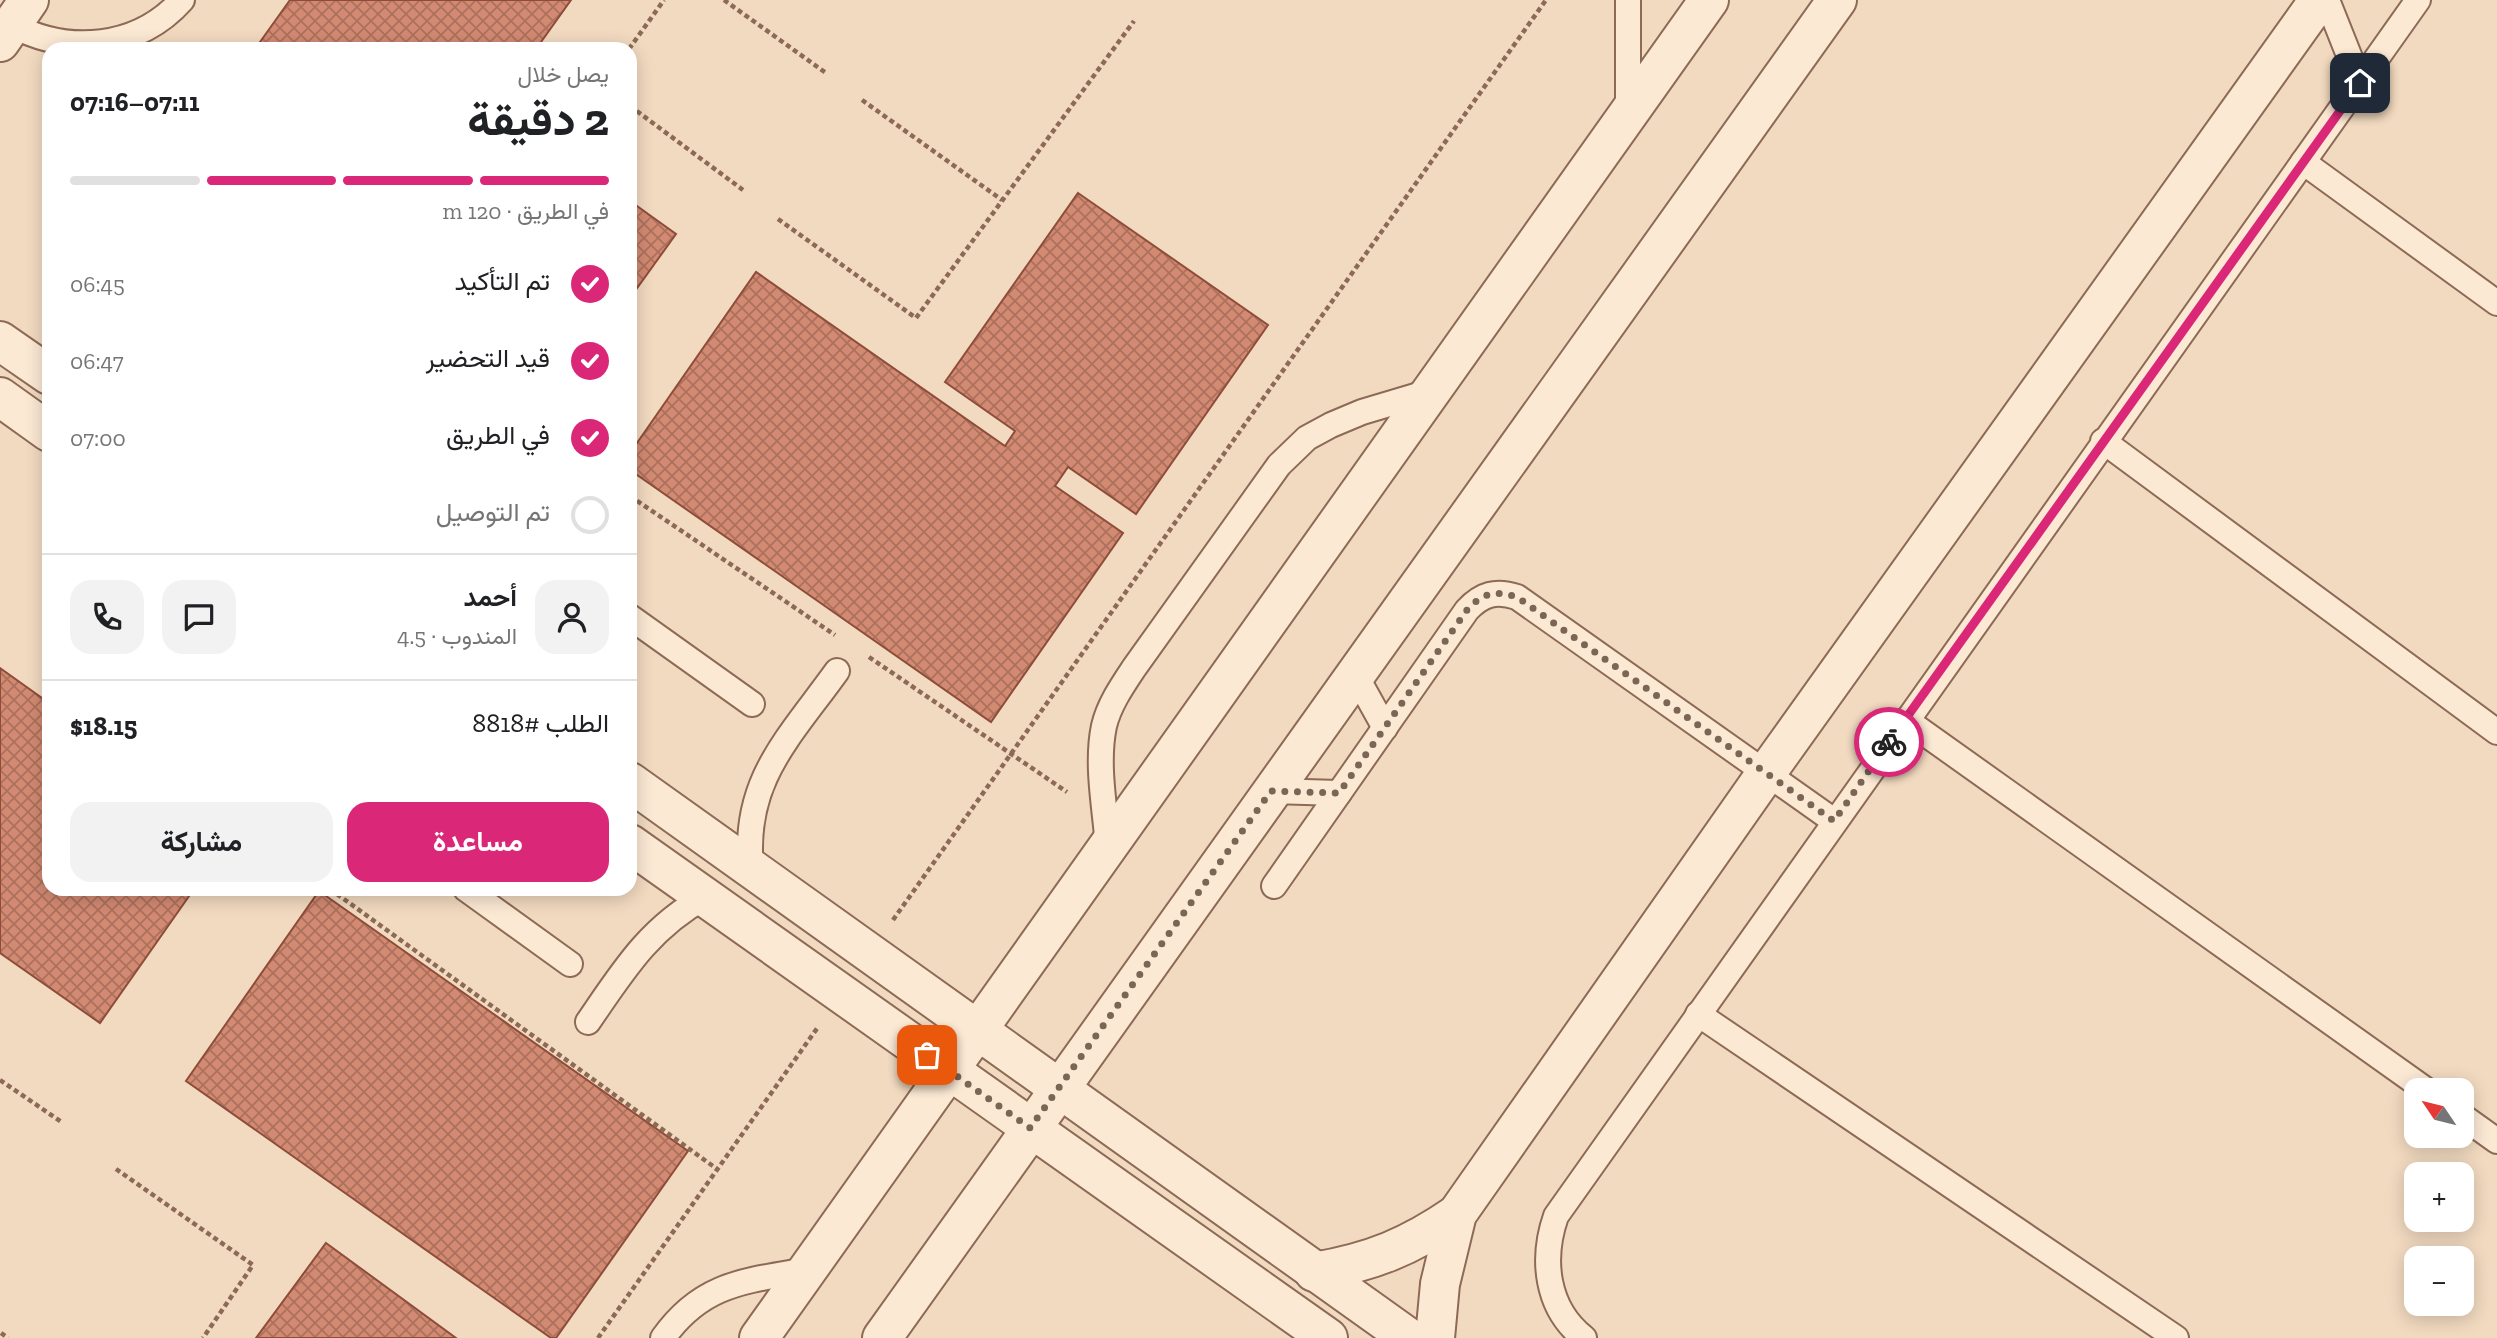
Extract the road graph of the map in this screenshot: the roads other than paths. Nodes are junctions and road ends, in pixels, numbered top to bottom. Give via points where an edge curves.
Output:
1 (182, 0) edge
2 (1628, 0) edge
3 (1709, 0) edge
4 (1837, 0) edge
5 (2319, 0) edge
6 (2327, 0) edge
7 (2418, 0) edge
8 (14, 22) edge
9 (70, 42) edge
10 (105, 42) edge
11 (2360, 83) junction
12 (1628, 114) junction
13 (2303, 162) junction
14 (2497, 303) edge
15 (0, 341) edge
16 (42, 370) edge
17 (1429, 393) junction
18 (0, 397) edge
19 (42, 427) edge
20 (2103, 441) junction
21 (637, 623) edge
22 (837, 671) dead end
23 (1355, 674) junction
24 (752, 704) dead end
25 (1906, 720) junction
26 (1384, 728) junction
27 (2497, 732) edge
28 (1767, 772) junction
29 (637, 787) edge
30 (1271, 791) junction
31 (1339, 793) junction
32 (1834, 821) junction
33 (1107, 833) junction
34 (637, 849) edge
35 (751, 869) junction
36 (1274, 886) dead end
37 (476, 896) edge
38 (705, 897) junction
39 (570, 964) dead end
40 (1698, 1014) junction
41 (588, 1022) dead end
42 (977, 1032) junction
43 (948, 1070) junction
44 (2409, 1078) edge
45 (1059, 1090) junction
46 (2474, 1125) edge
47 (1030, 1128) junction
48 (2497, 1141) edge
49 (1457, 1214) junction
50 (807, 1270) junction
51 (1314, 1272) junction
52 (663, 1338) edge
53 (759, 1338) edge
54 (882, 1338) edge
55 (1328, 1338) edge
56 (1409, 1338) edge
57 (1435, 1338) edge
58 (1584, 1338) edge
59 (2176, 1338) edge

1 - 10 lane via 148,28
2 - 12 lane
3 - 12 street
4 - 23 street
5 - 28 street
6 - 11 lane
7 - 11 lane
8 - 9 lane via 46,40
11 - 13 lane
12 - 17 street
13 - 14 lane
13 - 20 lane
15 - 16 street
17 - 33 street
17 - 33 lane via 1331,425 1307,438 1279,465 1116,696 1101,750
18 - 19 street
20 - 25 lane
20 - 27 lane
21 - 24 lane
22 - 35 lane via 776,756 756,793 749,831
23 - 26 lane
23 - 30 street
25 - 32 lane
25 - 44 lane
26 - 28 lane via 1467,610 1490,593 1504,592
26 - 31 lane
28 - 32 lane
28 - 49 street
29 - 35 street
30 - 31 lane
30 - 45 street
31 - 36 lane
32 - 40 lane
33 - 42 street
34 - 38 street
35 - 42 street
37 - 39 lane
38 - 41 lane via 673,916 646,941
38 - 43 street
40 - 58 lane via 1556,1216 1549,1236 1548,1278 1564,1317
40 - 59 lane
42 - 43 street
42 - 45 street
43 - 47 street
43 - 50 street
45 - 47 street
45 - 51 street
46 - 48 lane
47 - 54 street
47 - 55 street
49 - 51 street via 1390,1254
49 - 57 street via 1440,1284
50 - 52 lane via 718,1289 695,1302
50 - 53 street
51 - 56 street

